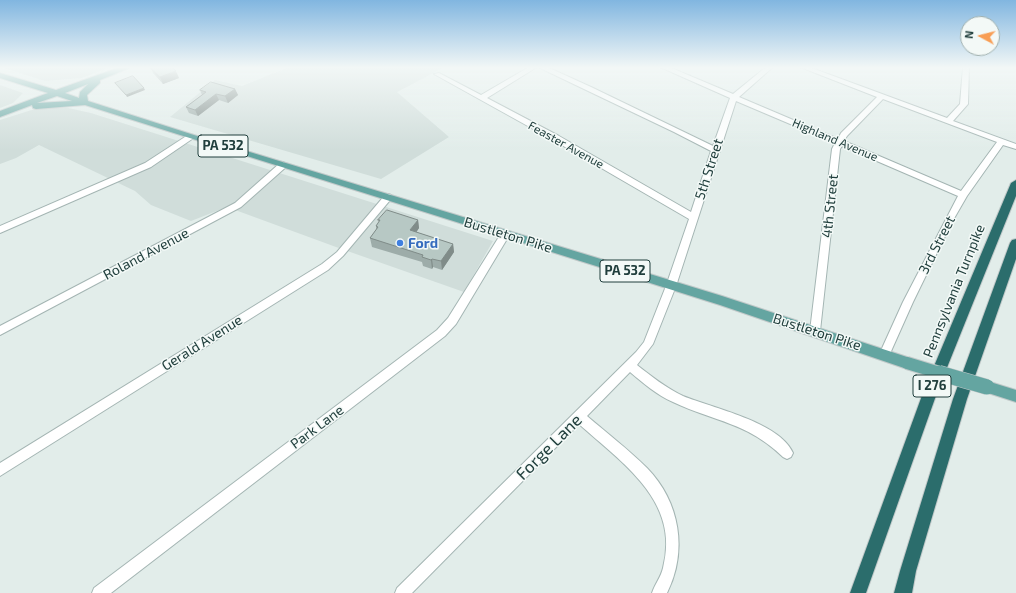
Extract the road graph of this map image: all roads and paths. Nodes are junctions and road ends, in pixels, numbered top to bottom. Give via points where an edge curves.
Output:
1 (30, 95) edge
2 (54, 95) edge
3 (58, 95) edge
4 (83, 95) edge
5 (475, 95) edge
6 (487, 95) edge
7 (601, 95) edge
8 (732, 95) edge
9 (875, 95) edge
10 (965, 95) edge
11 (735, 96) junction
12 (881, 97) junction
13 (481, 98) junction
14 (84, 103) junction
15 (9, 111) junction
16 (0, 114) edge
17 (948, 122) junction
18 (190, 137) junction
19 (840, 142) junction
20 (1001, 142) junction
21 (1016, 147) edge
22 (715, 150) junction
23 (283, 165) junction
24 (1016, 183) edge
25 (963, 194) junction
26 (388, 197) junction
27 (694, 218) junction
28 (0, 230) edge
29 (505, 234) junction
30 (1016, 243) edge
31 (671, 286) junction
32 (0, 331) edge
33 (815, 331) junction
34 (884, 355) junction
35 (630, 366) junction
36 (1016, 396) edge
37 (579, 417) junction
38 (787, 453) dead end
39 (0, 470) edge
40 (99, 593) edge
41 (402, 593) edge
42 (659, 593) edge
43 (858, 593) edge
44 (903, 593) edge

1 - 15 main road
2 - 15 main road
3 - 14 main road, Bustleton Pike / PA 532
4 - 14 main road
5 - 13 street, Feaster Avenue
6 - 13 street
7 - 22 street
8 - 11 street, Highland Avenue
9 - 12 street
10 - 17 street via 964,104
11 - 19 street, Highland Avenue
11 - 22 street, 5th Street
12 - 17 street
12 - 19 street, 4th Street
13 - 27 street, Feaster Avenue
14 - 15 main road via 44,105
14 - 18 main road, Bustleton Pike / PA 532
15 - 16 main road
17 - 20 street
18 - 23 main road, Bustleton Pike / PA 532
18 - 28 street via 148,165
19 - 25 street, Highland Avenue
19 - 33 street, 4th Street via 835,155
20 - 21 street
20 - 25 street, 3rd Street
22 - 27 street, 5th Street
23 - 26 main road, Bustleton Pike / PA 532
23 - 32 street, Roland Avenue via 238,205
24 - 43 highway, Pennsylvania Turnpike / I 276 via 931,390
25 - 34 street, 3rd Street
26 - 29 main road, Bustleton Pike / PA 532
26 - 39 street, Gerald Avenue via 340,254 325,266
27 - 31 street, 5th Street
29 - 31 main road, Bustleton Pike / PA 532
29 - 40 street, Park Lane via 452,321 441,333
30 - 44 highway, I 276 via 960,399
31 - 33 main road, Bustleton Pike / PA 532
31 - 35 street, Forge Lane via 648,344
33 - 34 main road, Bustleton Pike / PA 532
34 - 36 main road, Bustleton Pike / PA 532, bridge
35 - 37 street, Forge Lane
35 - 38 street via 657,387 679,399 756,427
37 - 41 street, Forge Lane
37 - 42 street via 651,481 666,508 672,527 673,556

